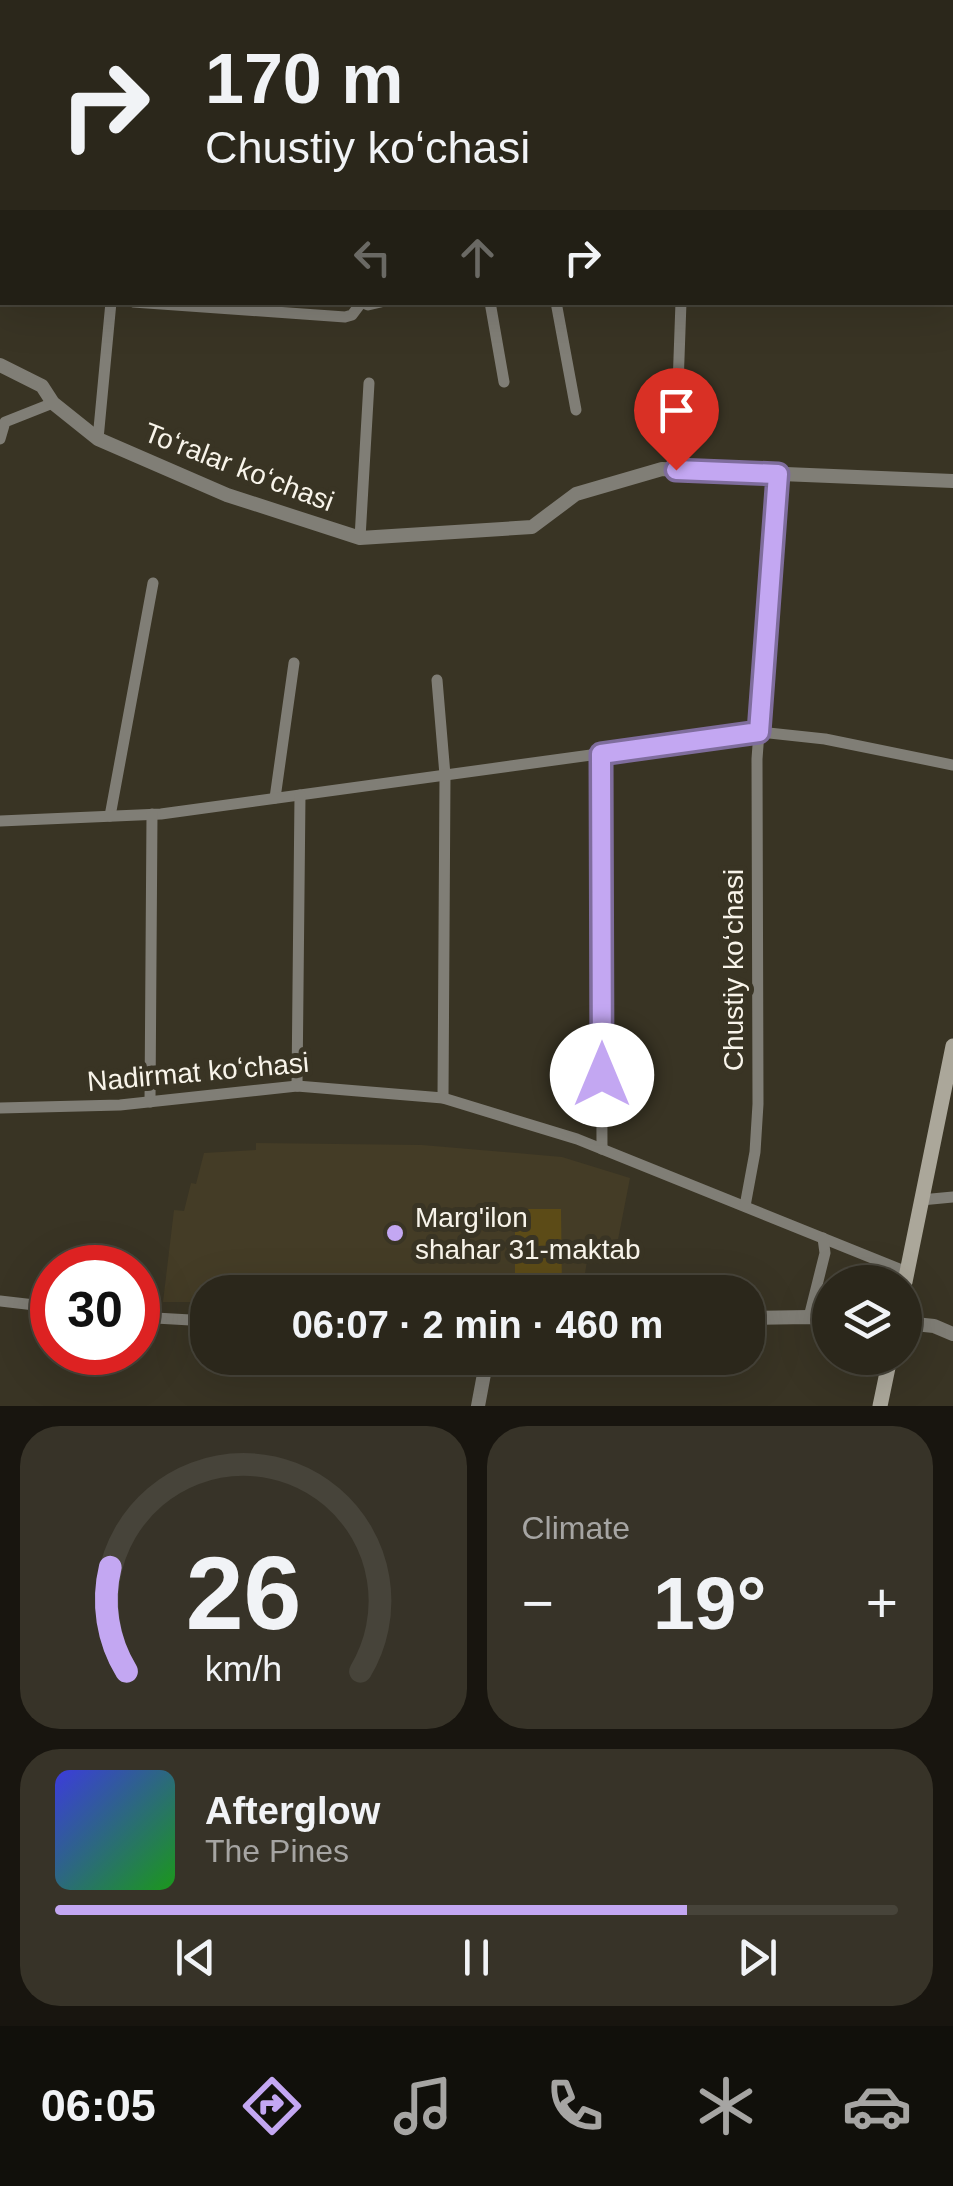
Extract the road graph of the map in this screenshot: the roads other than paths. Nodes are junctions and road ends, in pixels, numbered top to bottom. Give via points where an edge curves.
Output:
1 (111, 305) edge
2 (174, 305) edge
3 (360, 305) edge
4 (491, 305) edge
5 (557, 305) edge
6 (680, 305) edge
7 (0, 365) edge
8 (504, 382) dead end
9 (369, 383) dead end
10 (53, 403) junction
11 (576, 410) dead end
12 (0, 439) edge
13 (98, 439) junction
14 (676, 470) junction
15 (778, 474) junction
16 (953, 482) edge
17 (360, 538) junction
18 (153, 583) dead end
19 (294, 663) dead end
20 (437, 680) dead end
21 (759, 732) junction
22 (601, 754) junction
23 (953, 765) edge
24 (446, 775) junction
25 (300, 795) junction
26 (275, 798) junction
27 (152, 814) junction
28 (110, 816) junction
29 (0, 821) edge
30 (953, 1046) edge
31 (297, 1086) junction
32 (444, 1098) junction
33 (150, 1102) junction
34 (0, 1108) edge
35 (602, 1149) junction
36 (953, 1197) edge
37 (922, 1200) junction
38 (744, 1206) junction
39 (823, 1238) junction
40 (880, 1265) edge
41 (908, 1265) edge
42 (0, 1301) edge
43 (30, 1304) edge
44 (809, 1317) junction
45 (812, 1317) edge
46 (160, 1318) edge
47 (765, 1318) edge
48 (190, 1320) edge
49 (922, 1325) edge
50 (953, 1334) edge
51 (484, 1375) edge
52 (886, 1375) edge
53 (478, 1406) edge
54 (880, 1406) edge

1 - 13 street
2 - 3 street via 345,318
4 - 8 street
5 - 11 street
6 - 14 street
7 - 10 street, Toʻralar koʻchasi via 42,386
9 - 17 street
10 - 12 street via 5,422
10 - 13 street, Toʻralar koʻchasi
13 - 17 street, Toʻralar koʻchasi via 228,495
14 - 15 street, Toʻralar koʻchasi
14 - 17 street, Toʻralar koʻchasi via 576,494 532,527
15 - 16 street, Toʻralar koʻchasi
15 - 21 street, Chustiy koʻchasi
18 - 28 street
19 - 26 street
20 - 24 street
21 - 22 street
21 - 23 street
21 - 38 street, Chustiy koʻchasi via 758,1104
22 - 24 street
22 - 35 street
24 - 25 street
24 - 32 street
25 - 26 street
25 - 31 street
26 - 27 street
27 - 28 street
27 - 33 street
28 - 29 street
30 - 37 main road
31 - 32 street, Nadirmat koʻchasi
31 - 33 street, Nadirmat koʻchasi
32 - 35 street, Nadirmat koʻchasi
33 - 34 street, Nadirmat koʻchasi
35 - 38 street, Nadirmat koʻchasi
36 - 37 street
37 - 41 main road
38 - 39 street, Nadirmat koʻchasi
39 - 40 street, Nadirmat koʻchasi
39 - 44 street
42 - 43 street
44 - 45 street
44 - 47 street
46 - 48 street
49 - 50 street
51 - 53 street
52 - 54 main road

